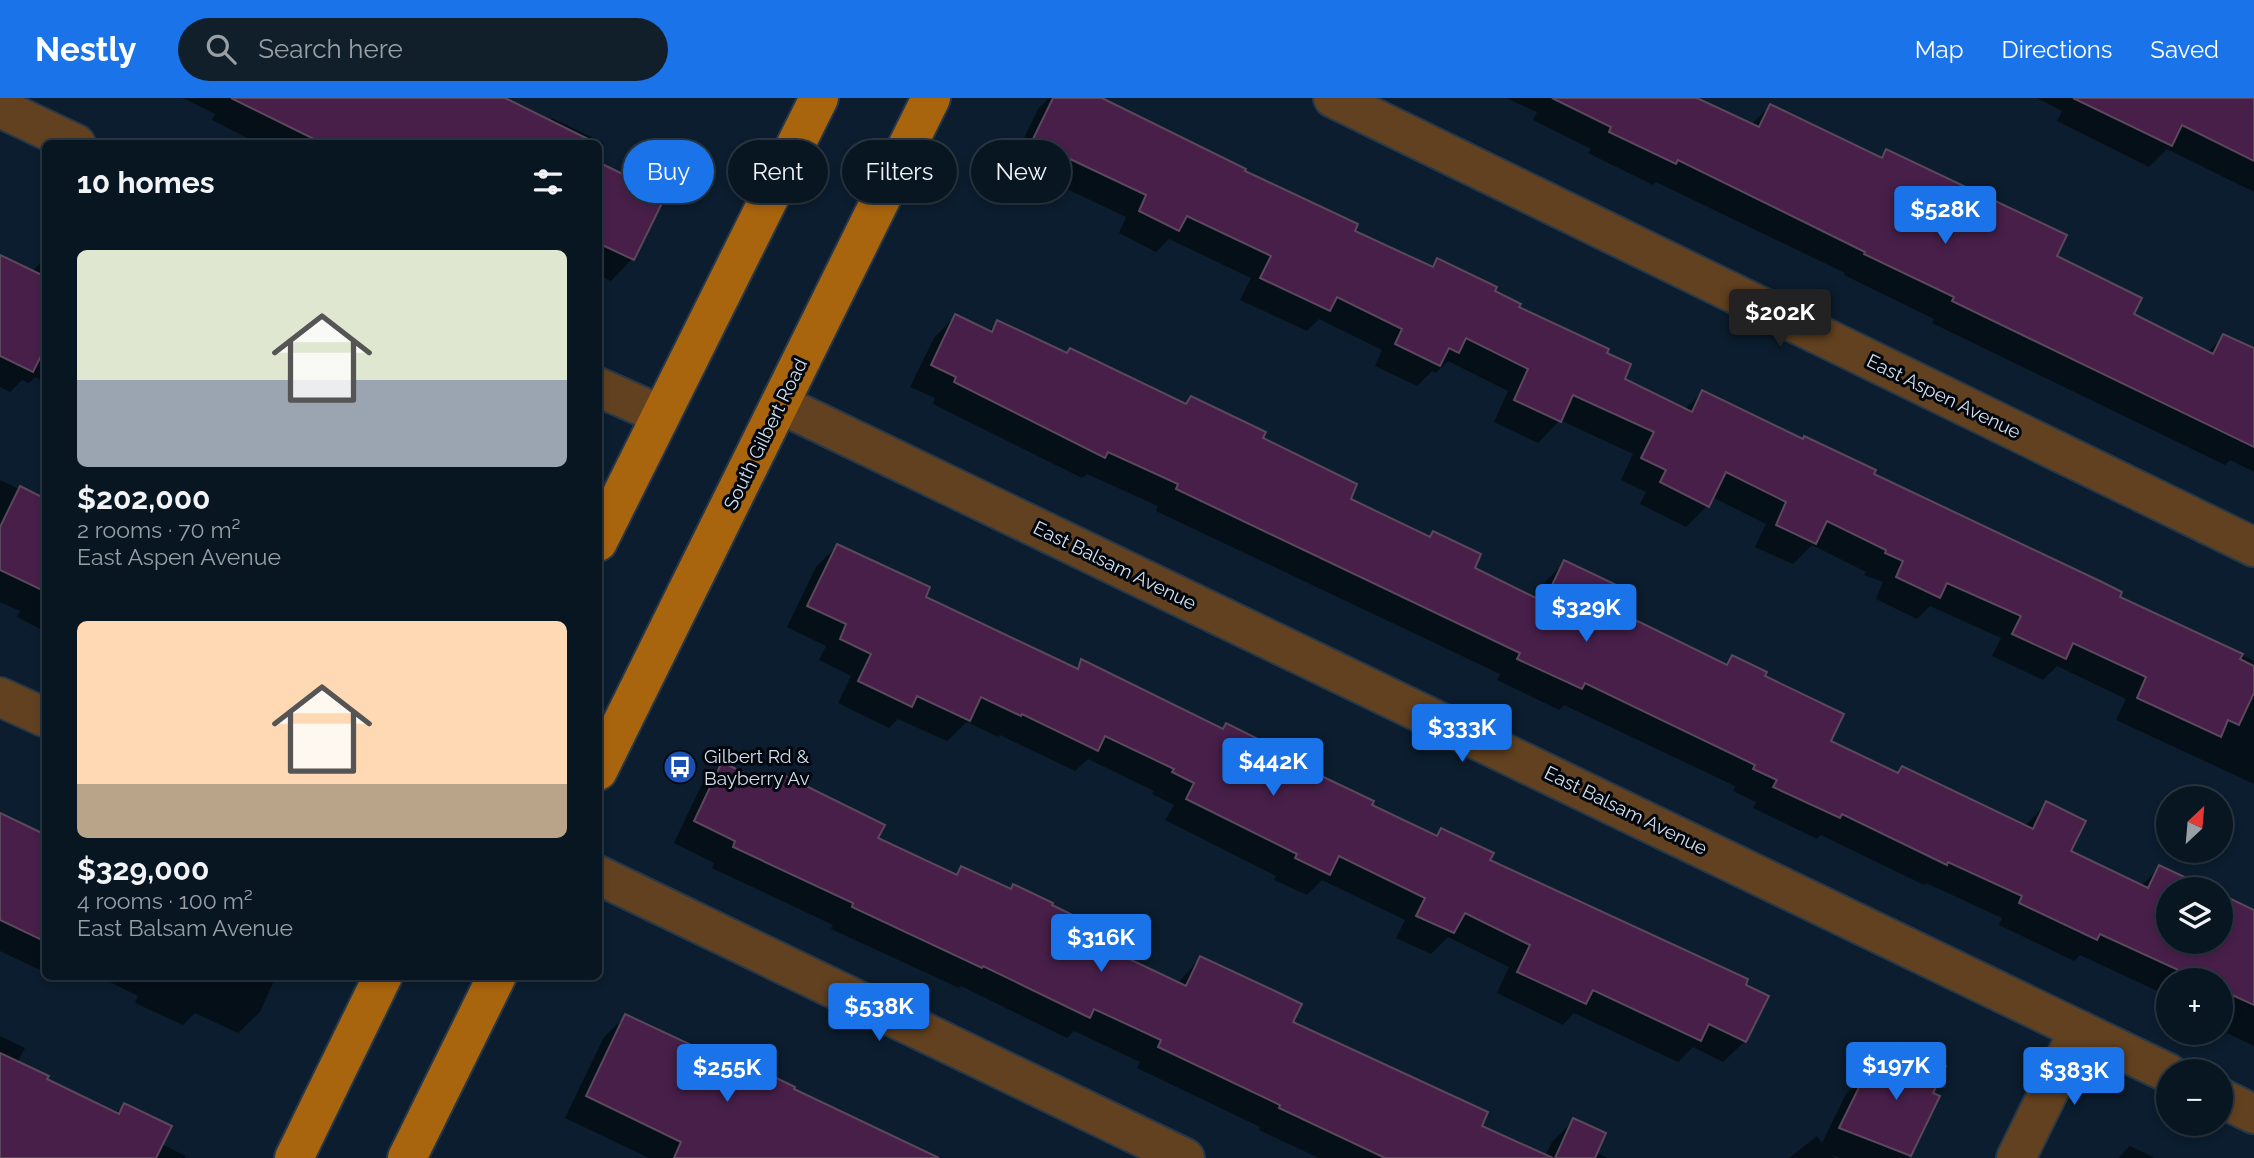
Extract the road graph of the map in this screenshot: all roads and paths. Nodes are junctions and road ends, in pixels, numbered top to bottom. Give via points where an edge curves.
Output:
1 (819, 98) edge
2 (931, 98) edge
3 (1333, 98) edge
4 (0, 108) edge
5 (68, 140) edge
6 (602, 389) edge
7 (780, 404) junction
8 (661, 415) junction
9 (602, 534) edge
10 (2254, 547) edge
11 (0, 697) edge
12 (42, 716) edge
13 (602, 763) edge
14 (602, 877) edge
15 (381, 980) edge
16 (495, 980) edge
17 (2079, 1030) junction
18 (2156, 1067) edge
19 (2233, 1104) edge
20 (2254, 1114) edge
21 (294, 1158) edge
22 (407, 1158) edge
23 (1185, 1158) edge
24 (2016, 1158) edge

1 - 8 main road
2 - 7 main road, South Gilbert Road
3 - 10 street, East Aspen Avenue
4 - 5 street
6 - 8 street
7 - 13 main road, South Gilbert Road
7 - 17 street, East Balsam Avenue
8 - 9 main road
11 - 12 street
14 - 23 street
15 - 21 main road
16 - 22 main road
17 - 18 street, East Balsam Avenue
17 - 24 street
19 - 20 street

